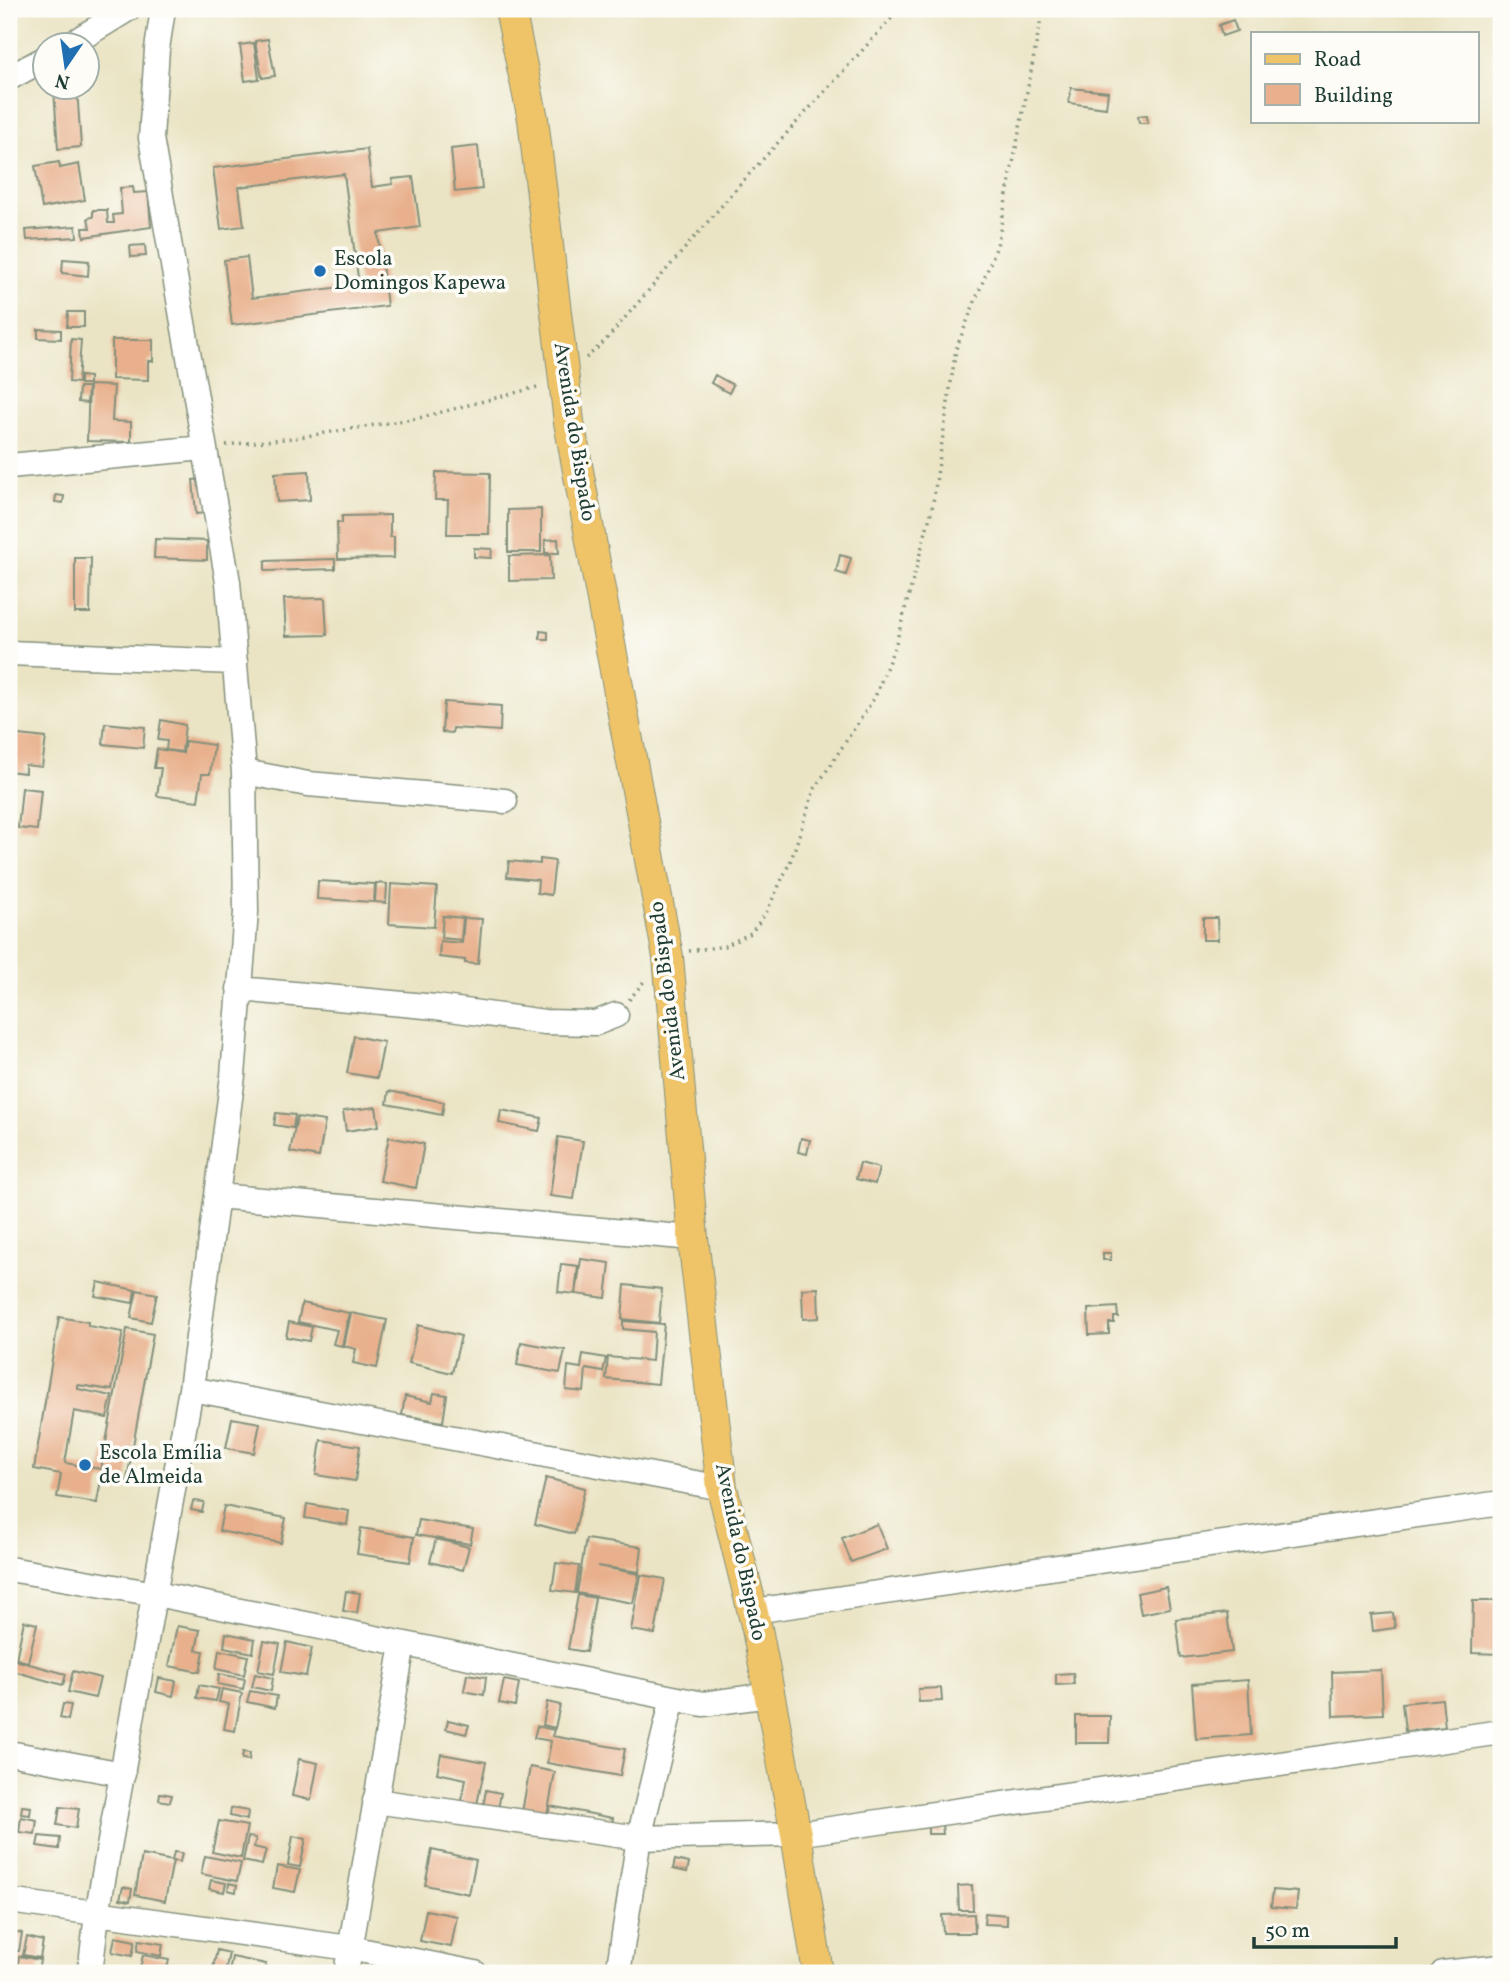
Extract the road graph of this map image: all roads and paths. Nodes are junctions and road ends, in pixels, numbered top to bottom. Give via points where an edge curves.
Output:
1 (128, 9) edge
2 (163, 9) edge
3 (510, 9) edge
4 (900, 9) edge
5 (1043, 9) edge
6 (91, 32) edge
7 (32, 66) edge
8 (9, 78) edge
9 (564, 376) junction
10 (204, 448) junction
11 (9, 466) edge
12 (9, 653) edge
13 (235, 662) junction
14 (244, 772) junction
15 (505, 801) dead end
16 (668, 957) junction
17 (239, 989) junction
18 (616, 1014) joint
19 (217, 1196) junction
20 (693, 1238) junction
21 (191, 1389) junction
22 (722, 1488) junction
23 (1501, 1503) edge
24 (9, 1569) edge
25 (156, 1594) junction
26 (753, 1611) junction
27 (403, 1644) junction
28 (769, 1695) junction
29 (673, 1698) junction
30 (1501, 1732) edge
31 (9, 1753) edge
32 (123, 1774) junction
33 (375, 1801) junction
34 (796, 1834) junction
35 (639, 1838) junction
36 (9, 1901) edge
37 (97, 1914) junction
38 (350, 1948) junction
39 (1501, 1967) edge
40 (90, 1973) edge
41 (346, 1973) edge
42 (475, 1973) edge
43 (618, 1973) edge
44 (818, 1973) edge
45 (1443, 1973) edge

1 - 6 street
2 - 10 street via 151,138
3 - 9 main road, Avenida do Bispado via 533,119
4 - 9 path via 605,341
5 - 16 path via 997,246 956,349 932,509 896,643 876,697 814,790 791,860 766,913 751,933 725,946
7 - 8 street
9 - 10 path via 543,386 419,418
9 - 16 main road, Avenida do Bispado
10 - 11 street
10 - 13 street via 228,582
12 - 13 street
13 - 14 street
14 - 15 street via 308,784
14 - 17 street via 246,912
16 - 18 path
16 - 20 main road, Avenida do Bispado
17 - 18 street via 544,1022 596,1023
17 - 19 street
19 - 20 street
19 - 21 street
20 - 22 main road, Avenida do Bispado
21 - 22 street
21 - 25 street
22 - 26 main road, Avenida do Bispado
23 - 26 street
24 - 25 street
25 - 27 street
25 - 32 street
26 - 28 main road, Avenida do Bispado
27 - 29 street
27 - 33 street
28 - 29 street via 703,1704
28 - 34 main road, Avenida do Bispado
29 - 35 street
30 - 34 street
31 - 32 street
32 - 37 street
33 - 35 street
33 - 38 street
34 - 35 street
34 - 44 main road, Avenida do Bispado
35 - 43 street
36 - 37 street
37 - 38 street
37 - 40 street
38 - 41 street
38 - 42 street
39 - 45 street

